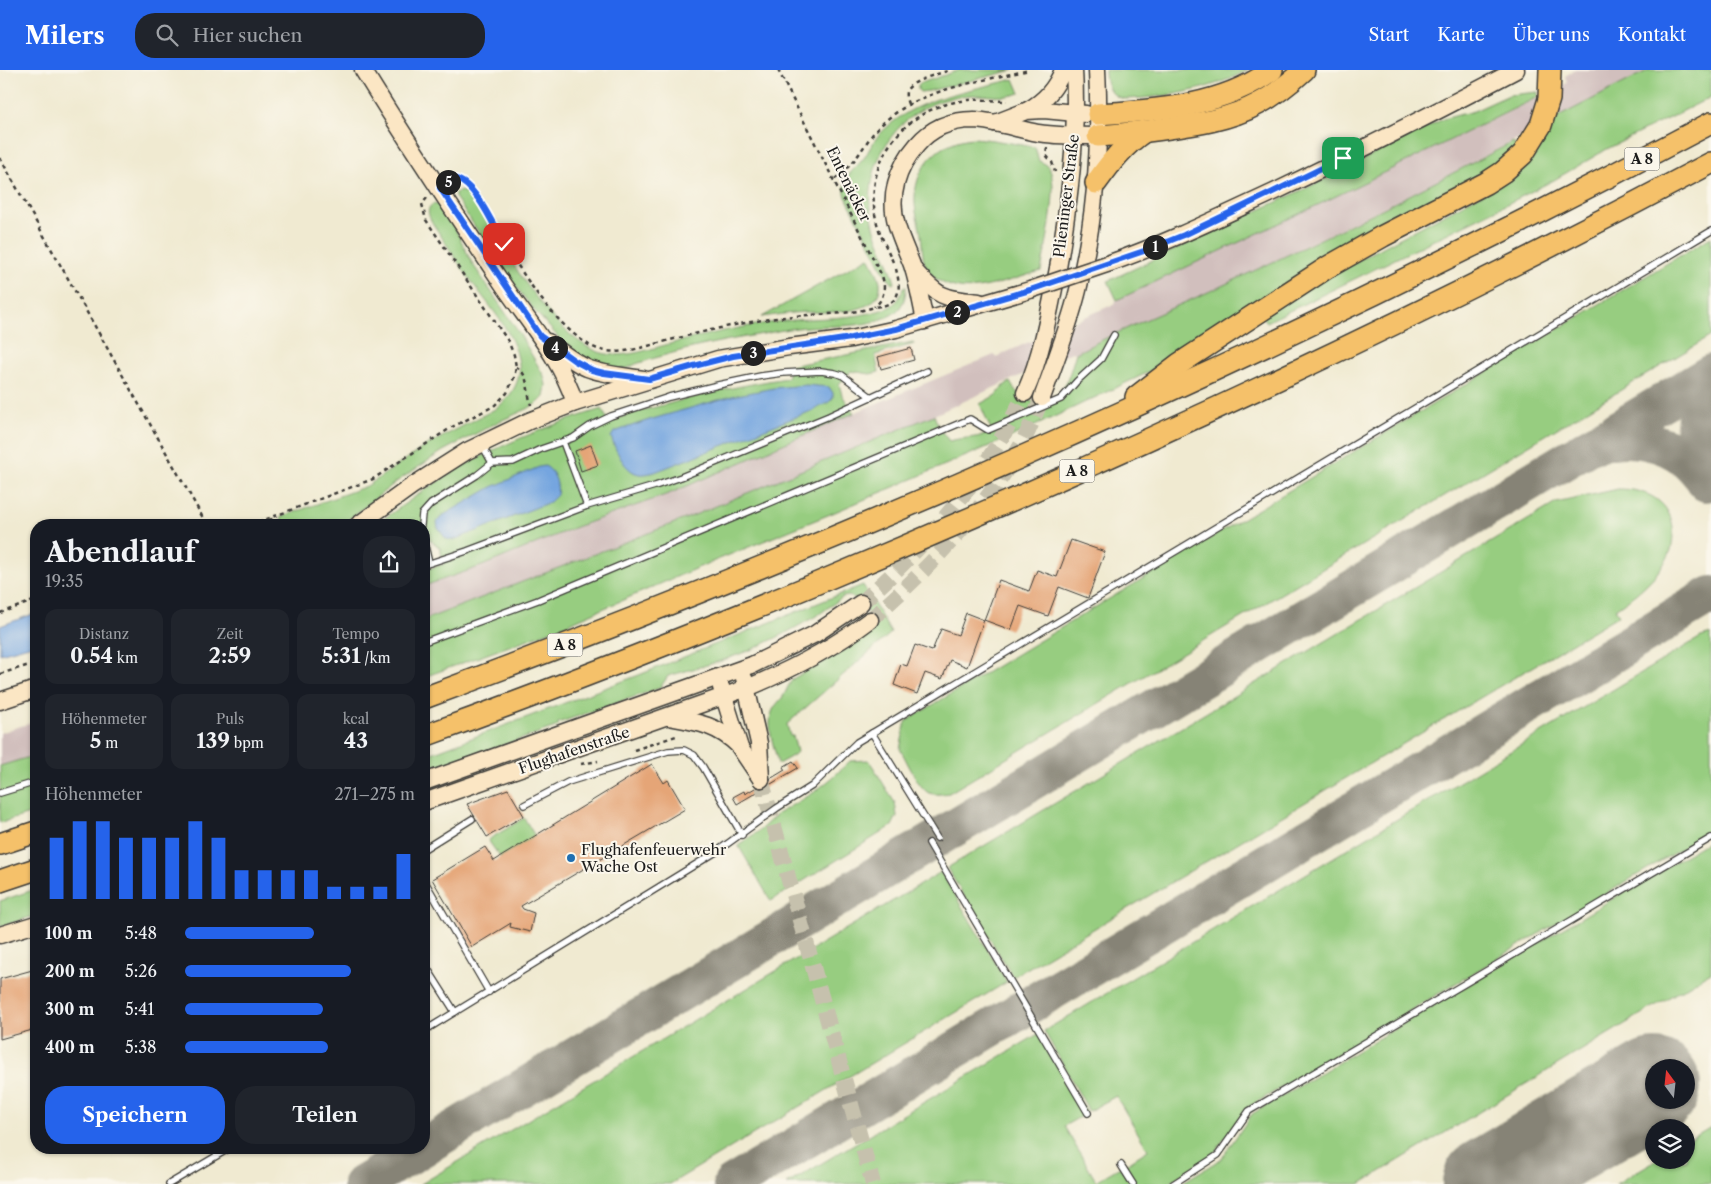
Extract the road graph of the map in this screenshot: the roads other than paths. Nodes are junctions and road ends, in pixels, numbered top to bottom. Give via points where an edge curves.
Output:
1 (362, 70) edge
2 (1063, 70) edge
3 (1074, 70) edge
4 (1097, 70) edge
5 (1272, 70) edge
6 (1304, 70) edge
7 (1516, 70) edge
8 (1550, 70) edge
9 (1026, 111) junction
10 (1075, 114) junction
11 (1098, 114) junction
12 (1711, 123) edge
13 (995, 124) junction
14 (1145, 131) junction
15 (1074, 136) junction
16 (1098, 136) junction
17 (1711, 163) edge
18 (1096, 183) junction
19 (1711, 231) edge
20 (913, 269) junction
21 (986, 303) junction
22 (925, 321) junction
23 (1114, 335) dead end
24 (540, 336) junction
25 (927, 371) dead end
26 (649, 379) junction
27 (1025, 393) tunnel mouth
28 (871, 397) junction
29 (1042, 398) tunnel mouth
30 (575, 402) junction
31 (1108, 419) junction
32 (563, 442) junction
33 (482, 443) junction
34 (492, 463) junction
35 (587, 506) junction
36 (366, 519) edge
37 (422, 519) edge
38 (430, 563) edge
39 (861, 603) tunnel mouth
40 (870, 620) tunnel mouth
41 (430, 640) edge
42 (742, 670) junction
43 (719, 678) junction
44 (747, 688) junction
45 (30, 692) edge
46 (430, 696) edge
47 (724, 697) junction
48 (0, 700) edge
49 (669, 717) junction
50 (872, 733) junction
51 (430, 734) edge
52 (740, 748) junction
53 (430, 780) edge
54 (30, 784) edge
55 (0, 793) edge
56 (430, 800) edge
57 (524, 805) dead end
58 (472, 819) dead end
59 (30, 834) edge
60 (742, 835) junction
61 (937, 838) dead end
62 (1711, 838) edge
63 (929, 843) dead end
64 (0, 844) edge
65 (430, 846) edge
66 (30, 871) edge
67 (0, 881) edge
68 (430, 890) edge
69 (30, 926) edge
70 (0, 935) edge
71 (430, 972) edge
72 (489, 992) junction
73 (455, 1012) junction
74 (430, 1027) edge
75 (1088, 1113) dead end
76 (220, 1154) edge
77 (1121, 1165) dead end
78 (169, 1184) edge
79 (1133, 1184) edge
80 (1173, 1184) edge

1 - 24 main road
2 - 9 main road via 1047,97
3 - 10 main road, Plieninger Straße
4 - 11 main road, Plieninger Straße
5 - 11 highway via 1246,87 1215,99
6 - 14 highway via 1266,99 1239,112 1194,124
7 - 21 main road, bridge via 1200,227 1110,263
8 - 31 highway via 1549,99 1541,125 1523,154 1504,172 1306,280 1179,364
9 - 10 main road
9 - 13 main road
10 - 11 main road
10 - 15 main road, Plieninger Straße
11 - 16 main road, Plieninger Straße
12 - 31 highway, A 8 via 1419,272
13 - 15 main road
13 - 20 main road via 966,120 943,125 921,140 905,161 895,184 892,205
14 - 16 highway
14 - 18 highway via 1121,150
15 - 16 main road
15 - 27 main road, Plieninger Straße via 1068,207 1054,289 1036,364
16 - 18 main road, Plieninger Straße
17 - 51 highway, A 8 via 1373,334 1058,480 746,612
18 - 29 main road, Plieninger Straße via 1078,290
19 - 50 lane
20 - 21 main road via 938,293 953,299
20 - 22 main road
21 - 22 main road
22 - 26 main road via 851,338 726,358
23 - 41 lane via 1101,359 1053,404 988,430 970,419 538,600
24 - 26 main road via 592,370
24 - 30 main road via 562,372
25 - 28 lane
26 - 30 main road
28 - 32 lane via 835,373 815,371 772,375 693,391 619,412
28 - 35 lane via 673,480
30 - 33 main road
31 - 46 highway, A 8 via 723,583
32 - 34 lane via 513,462
32 - 35 lane
33 - 34 lane
33 - 36 main road via 426,476
34 - 37 lane via 430,504
35 - 38 lane
39 - 42 main road via 815,634
40 - 44 main road via 819,654
42 - 43 main road
42 - 44 main road
43 - 47 main road
43 - 53 main road, Flughafenstraße
44 - 47 main road
44 - 52 main road via 759,744 761,779
45 - 48 main road
47 - 49 main road, Flughafenstraße
47 - 52 main road
49 - 52 main road via 716,729
49 - 56 main road, Flughafenstraße
50 - 60 lane via 857,742 812,786
50 - 61 lane
54 - 55 lane
57 - 60 lane via 568,782 668,751 684,750 694,755 703,767
58 - 65 lane
59 - 64 highway
60 - 72 lane
62 - 80 lane via 1249,1111 1218,1156
63 - 75 lane
66 - 67 highway
68 - 72 lane
69 - 70 main road
71 - 73 lane
72 - 73 lane
73 - 74 lane
76 - 78 lane
77 - 79 lane

